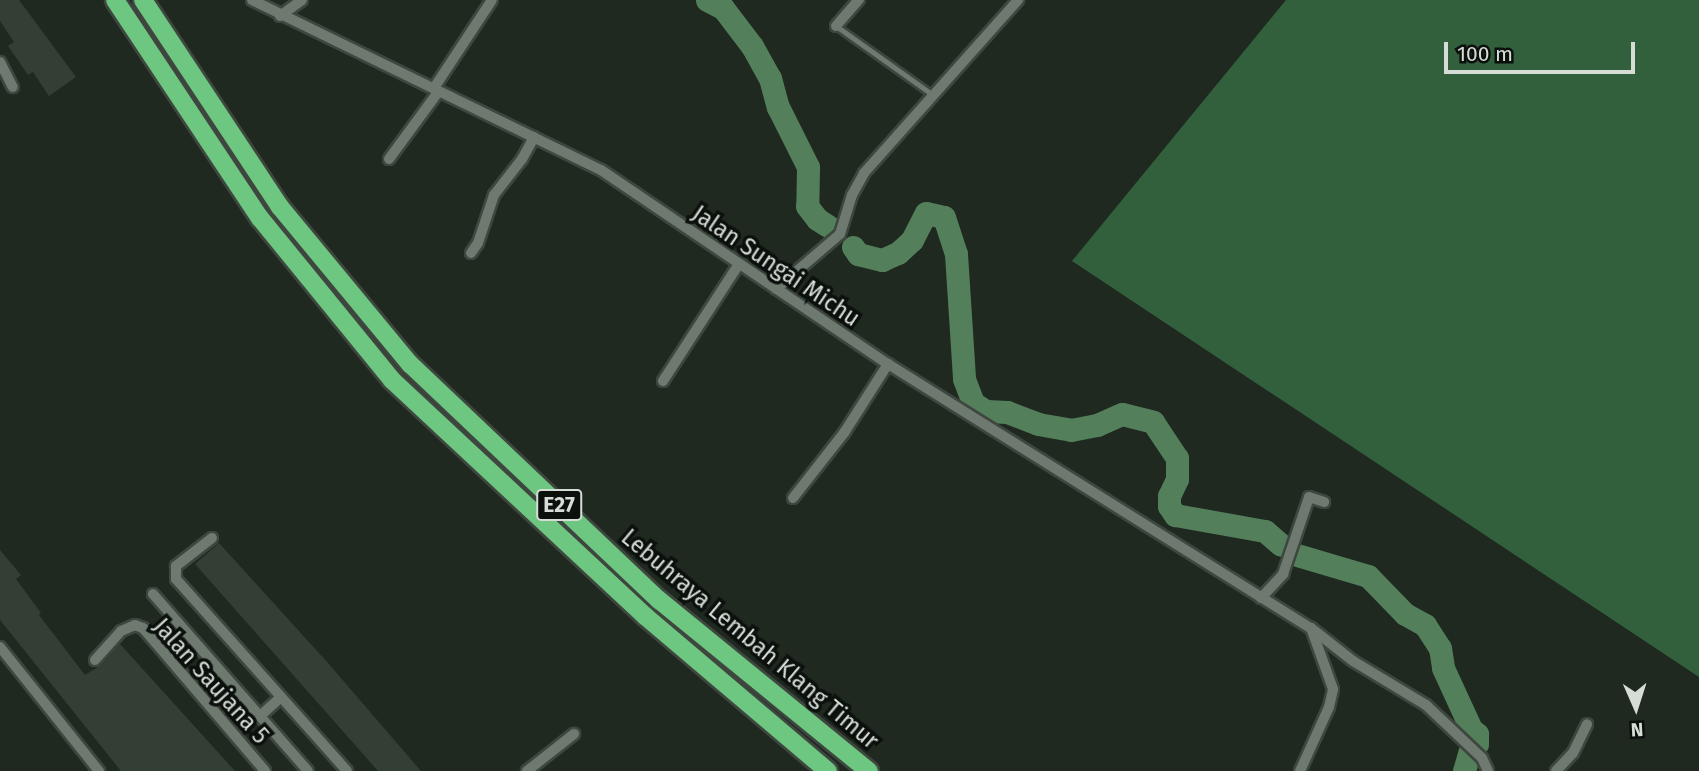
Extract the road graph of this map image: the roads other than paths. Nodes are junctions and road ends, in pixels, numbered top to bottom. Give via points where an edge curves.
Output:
1 (115, 0) edge
2 (143, 0) edge
3 (252, 0) edge
4 (302, 0) edge
5 (492, 0) edge
6 (859, 0) edge
7 (1018, 0) edge
8 (280, 16) junction
9 (836, 26) joint
10 (0, 62) edge
11 (13, 86) dead end
12 (437, 90) junction
13 (933, 95) junction
14 (534, 137) junction
15 (389, 159) dead end
16 (471, 253) dead end
17 (739, 264) junction
18 (776, 289) junction
19 (888, 365) junction
20 (663, 381) dead end
21 (793, 498) dead end
22 (1324, 502) dead end
23 (212, 538) dead end
24 (153, 594) dead end
25 (1261, 598) junction
26 (1311, 628) junction
27 (0, 647) edge
28 (95, 660) dead end
29 (281, 697) junction
30 (260, 716) junction
31 (1587, 724) dead end
32 (574, 734) dead end
33 (99, 771) edge
34 (265, 771) edge
35 (308, 771) edge
36 (347, 771) edge
37 (527, 771) edge
38 (828, 771) edge
39 (869, 771) edge
40 (1300, 771) edge
41 (1488, 771) edge
42 (1556, 771) edge

1 - 38 highway, Lebuhraya Lembah Klang Timur / E27 via 260,218 392,380 645,616
2 - 39 highway, Lebuhraya Lembah Klang Timur / E27 via 280,207 410,364 659,600
3 - 8 street, Jalan Sungai Michu
4 - 8 street
5 - 12 street
6 - 9 street
7 - 13 street
8 - 12 street, Jalan Sungai Michu
9 - 13 lane
10 - 11 street
12 - 14 street, Jalan Sungai Michu
12 - 15 street
13 - 18 street via 864,173 841,233
14 - 16 street via 494,195
14 - 17 street, Jalan Sungai Michu via 601,170
17 - 18 street, Jalan Sungai Michu
17 - 20 street
18 - 19 street, Jalan Sungai Michu
19 - 21 street via 844,433
19 - 25 street, Jalan Sungai Michu
22 - 25 street via 1309,497 1283,573
23 - 29 street via 176,566 176,579
24 - 30 street, Jalan Saujana 5
25 - 26 street, Jalan Sungai Michu
26 - 40 street via 1333,690
26 - 41 street, Jalan Sungai Michu via 1353,661 1426,705 1482,758
27 - 33 street
28 - 34 street, Jalan Saujana 5 via 121,631 135,625 143,628
29 - 30 street
29 - 36 street
30 - 35 street, Jalan Saujana 5
31 - 42 street via 1573,753
32 - 37 street

